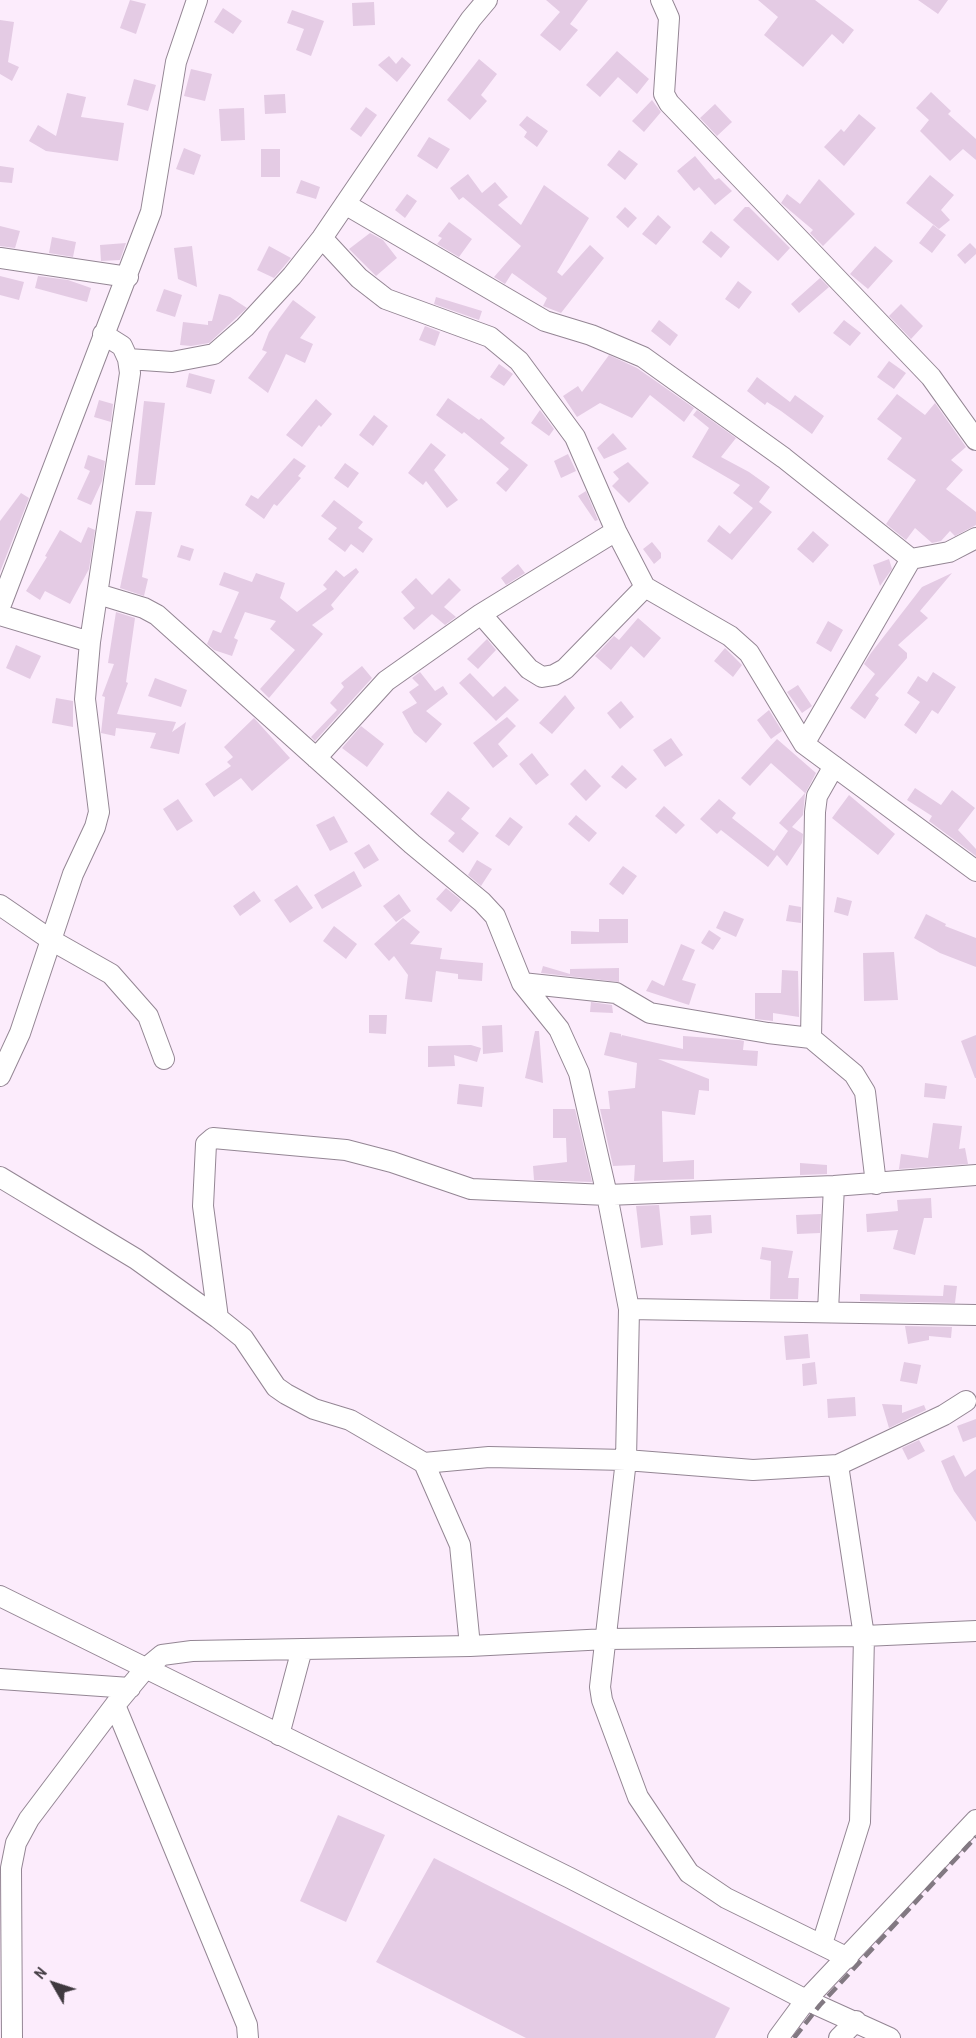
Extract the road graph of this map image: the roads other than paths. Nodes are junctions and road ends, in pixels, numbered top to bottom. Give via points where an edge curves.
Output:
1 (197, 0) edge
2 (487, 0) edge
3 (661, 0) edge
4 (345, 204) junction
5 (322, 238) junction
6 (0, 258) edge
7 (128, 277) junction
8 (103, 334) junction
9 (128, 359) junction
10 (976, 440) edge
11 (616, 531) junction
12 (976, 538) edge
13 (911, 559) junction
14 (645, 587) junction
15 (98, 594) junction
16 (0, 607) edge
17 (481, 614) junction
18 (0, 615) edge
19 (90, 642) junction
20 (804, 744) junction
21 (316, 758) junction
22 (834, 766) junction
23 (976, 871) edge
24 (0, 905) edge
25 (51, 940) junction
26 (522, 983) junction
27 (811, 1038) junction
28 (164, 1059) dead end
29 (0, 1076) edge
30 (976, 1175) edge
31 (0, 1177) edge
32 (876, 1184) junction
33 (834, 1186) junction
34 (607, 1195) junction
35 (629, 1309) junction
36 (828, 1311) junction
37 (976, 1315) edge
38 (218, 1318) junction
39 (966, 1401) dead end
40 (626, 1460) junction
41 (424, 1463) junction
42 (838, 1466) junction
43 (0, 1596) edge
44 (976, 1631) edge
45 (864, 1636) junction
46 (607, 1639) junction
47 (470, 1646) junction
48 (302, 1649) junction
49 (145, 1669) junction
50 (0, 1679) edge
51 (130, 1688) junction
52 (116, 1705) junction
53 (279, 1735) junction
54 (976, 1820) edge
55 (822, 1944) junction
56 (848, 1958) junction
57 (806, 2000) junction
58 (856, 2021) junction
59 (12, 2038) edge
60 (248, 2038) edge
61 (778, 2038) edge
62 (839, 2038) edge
63 (891, 2038) edge

1 - 7 street via 176,62 152,212
2 - 4 street
3 - 10 street via 669,18 664,94 669,103 931,377
4 - 5 street
4 - 13 street via 545,321 643,357 784,458
5 - 9 street via 246,327 214,354 172,362
5 - 11 street via 359,278 386,299 490,338 519,361 575,437
6 - 7 street
7 - 8 street
8 - 9 street via 122,346
8 - 16 street
9 - 15 street via 130,373
11 - 14 street
11 - 17 street
12 - 13 street via 949,552
13 - 20 street
14 - 17 street via 565,669 554,675 542,676 529,669
14 - 20 street via 730,636 749,653
15 - 19 street
15 - 21 street via 157,615
17 - 21 street via 386,681
18 - 19 street
19 - 25 street via 86,715 99,812
20 - 22 street
21 - 26 street via 495,916
22 - 23 street
22 - 27 street via 817,796 815,812
24 - 25 street
25 - 28 street via 111,974 148,1017
25 - 29 street via 20,1033
26 - 27 street via 616,993 650,1013
26 - 34 street via 560,1029 579,1073
27 - 32 street via 854,1074 865,1092
30 - 32 street
31 - 38 street via 136,1259
32 - 33 street
33 - 34 street
33 - 36 street
34 - 35 street
34 - 38 street via 471,1189 346,1150 213,1138 206,1144 204,1206
35 - 36 street
35 - 40 street
36 - 37 street
38 - 41 street via 243,1338 276,1387 314,1409 350,1420
39 - 42 street
40 - 41 street via 489,1457
40 - 42 street via 753,1470
40 - 46 street
41 - 47 street via 460,1545
42 - 45 street
43 - 49 street
44 - 45 street
45 - 46 street
45 - 55 street via 860,1822
46 - 47 street
46 - 55 street via 600,1686 602,1700 638,1797 677,1859 689,1873 726,1898
47 - 48 street
48 - 49 street via 178,1652 162,1656
48 - 53 street
49 - 51 street
49 - 53 street
50 - 51 street
51 - 52 street
52 - 59 street via 28,1819 16,1843 11,1868
52 - 60 street via 218,1951 247,2025
53 - 57 street
54 - 56 street
55 - 56 street
56 - 57 street
57 - 58 street
57 - 61 street
58 - 62 street
58 - 63 street

